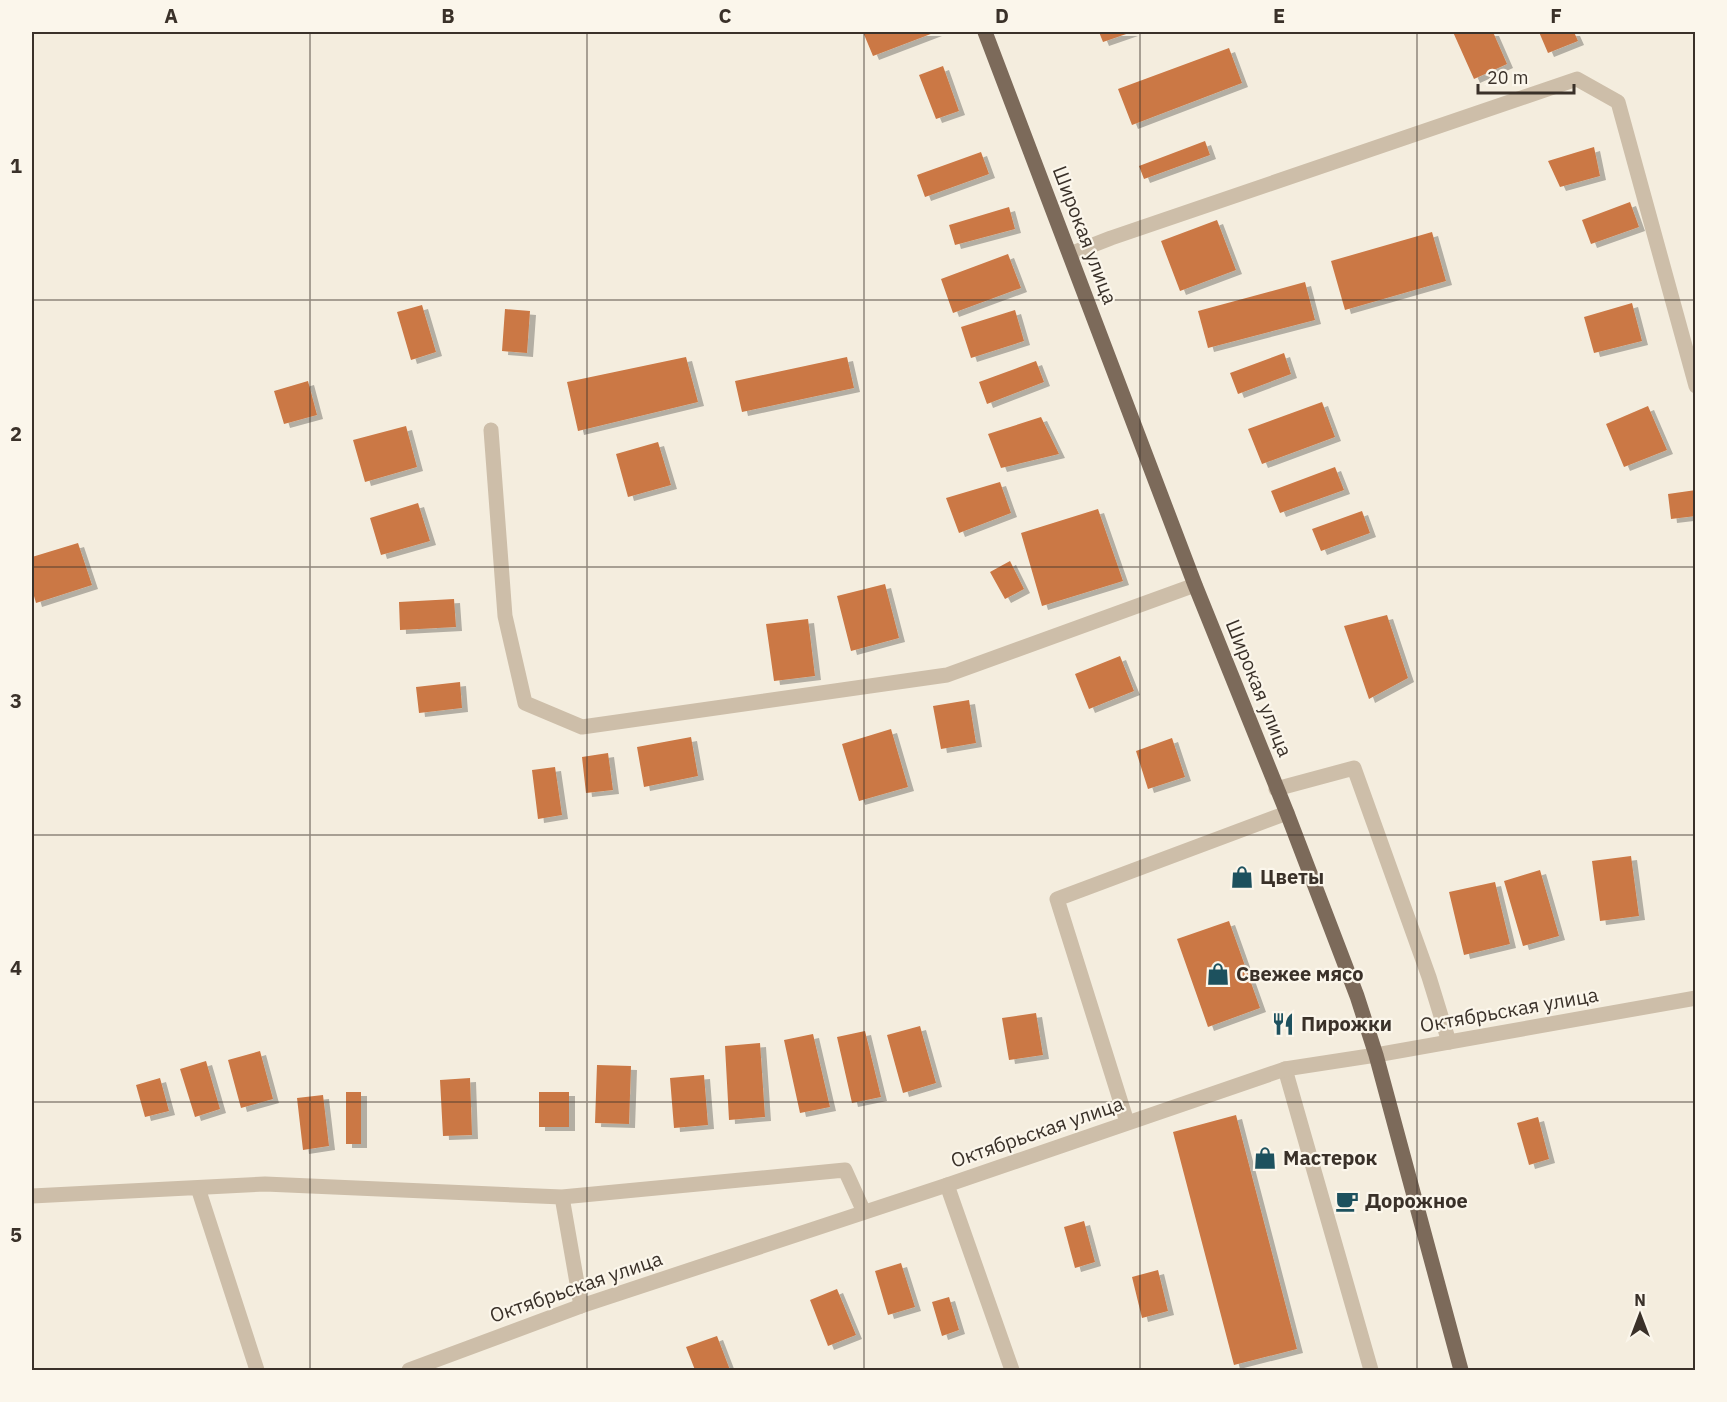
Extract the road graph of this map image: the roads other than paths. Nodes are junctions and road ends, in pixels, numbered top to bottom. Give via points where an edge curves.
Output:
1 (985, 32) edge
2 (1070, 254) junction
3 (1695, 386) edge
4 (491, 430) dead end
5 (1195, 585) junction
6 (1276, 789) junction
7 (1287, 813) junction
8 (1695, 998) edge
9 (1449, 1042) junction
10 (1376, 1055) junction
11 (1286, 1069) junction
12 (1127, 1122) junction
13 (947, 1185) junction
14 (198, 1188) junction
15 (32, 1196) edge
16 (562, 1197) junction
17 (864, 1212) junction
18 (581, 1306) junction
19 (257, 1371) edge
20 (409, 1371) edge
21 (1012, 1371) edge
22 (1371, 1371) edge
23 (1461, 1371) edge

1 - 2 main road, Широкая улица
2 - 3 street via 1577,79 1618,102
2 - 5 main road, Широкая улица
4 - 5 street via 505,616 525,703 582,727 947,675
5 - 6 main road, Широкая улица
6 - 7 main road, Широкая улица
6 - 9 street via 1354,768
7 - 10 main road, Широкая улица
7 - 12 street via 1057,899
8 - 9 street, Октябрьская улица
9 - 10 street, Октябрьская улица
10 - 11 street, Октябрьская улица
10 - 23 main road, Широкая улица
11 - 12 street, Октябрьская улица
11 - 22 street
12 - 13 street, Октябрьская улица
13 - 17 street, Октябрьская улица
13 - 21 street
14 - 15 street
14 - 16 street via 265,1184
14 - 19 street
16 - 17 street via 845,1170
16 - 18 street
17 - 18 street, Октябрьская улица
18 - 20 street, Октябрьская улица

